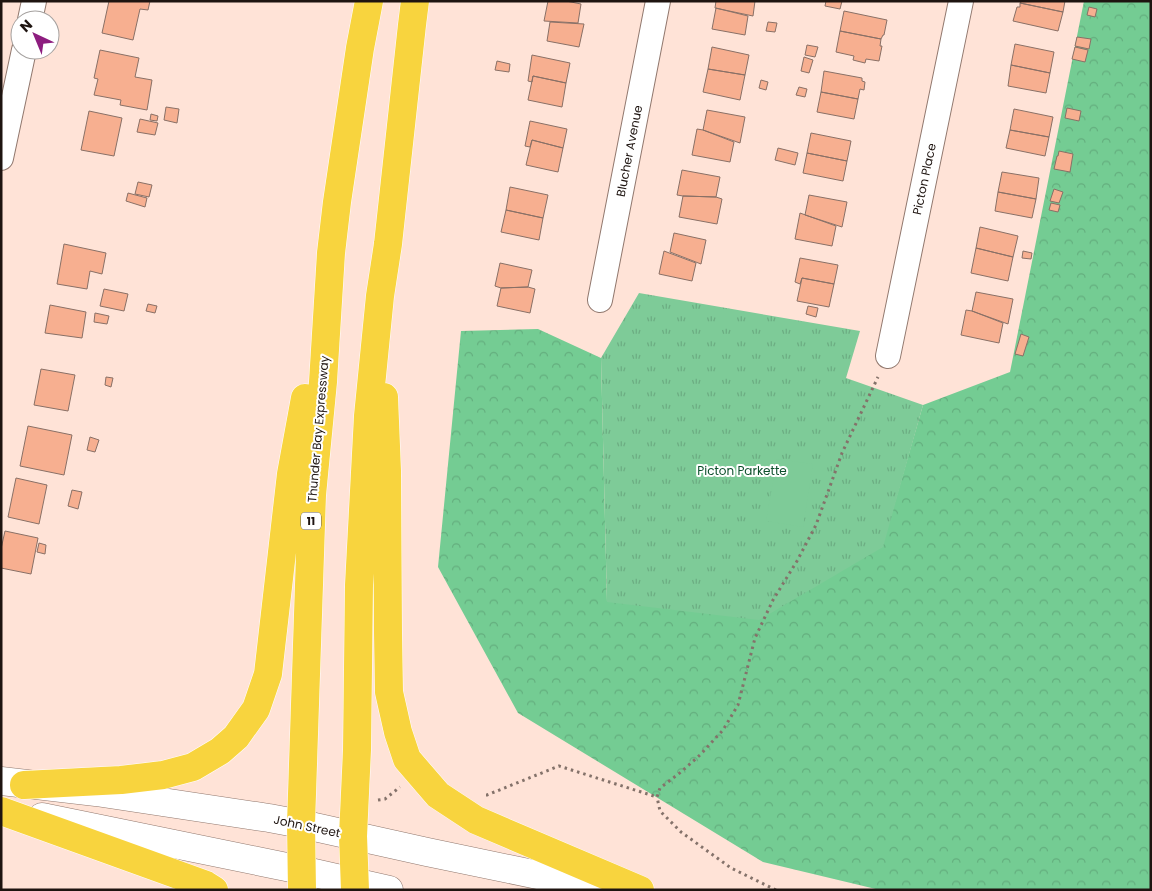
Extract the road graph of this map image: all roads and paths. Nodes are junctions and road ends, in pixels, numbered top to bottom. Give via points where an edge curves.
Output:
1 (369, 1) edge
2 (415, 1) edge
3 (658, 1) edge
4 (961, 1) edge
5 (22, 60) edge
6 (1, 158) edge
7 (331, 253) junction
8 (380, 296) junction
9 (600, 300) dead end
10 (888, 356) joint
11 (417, 771) junction
12 (13, 783) edge
13 (480, 792) dead end
14 (657, 797) junction
15 (355, 801) junction
16 (1, 810) edge
17 (301, 824) junction
18 (353, 836) junction
19 (301, 880) edge
20 (355, 886) edge
21 (214, 890) edge
22 (389, 890) edge
23 (610, 890) edge
24 (640, 890) edge
25 (776, 890) edge

1 - 7 highway, Thunder Bay Expressway / 11 via 358,57
2 - 8 highway
3 - 9 street, Blucher Avenue
4 - 10 street, Picton Place
5 - 6 street
7 - 12 highway via 291,474 268,674 256,709 236,737 220,752 193,767 121,780
7 - 17 highway, Thunder Bay Expressway / 11 via 312,495
8 - 11 highway via 387,471 389,692 406,759
8 - 15 highway via 368,416 359,585
10 - 14 path via 842,453 816,525 773,600 756,638 738,705 723,730 700,755 660,788
11 - 15 path via 385,799
11 - 24 highway via 438,795 476,820
12 - 17 main road, John Street via 96,792
13 - 14 path via 487,795 559,766
14 - 25 path via 660,811 681,832 731,868
15 - 18 highway
16 - 19 main road
16 - 21 highway
17 - 18 main road, John Street
17 - 19 highway, Thunder Bay Expressway / 11
18 - 20 highway
18 - 23 main road, John Street
19 - 20 main road
20 - 22 main road

